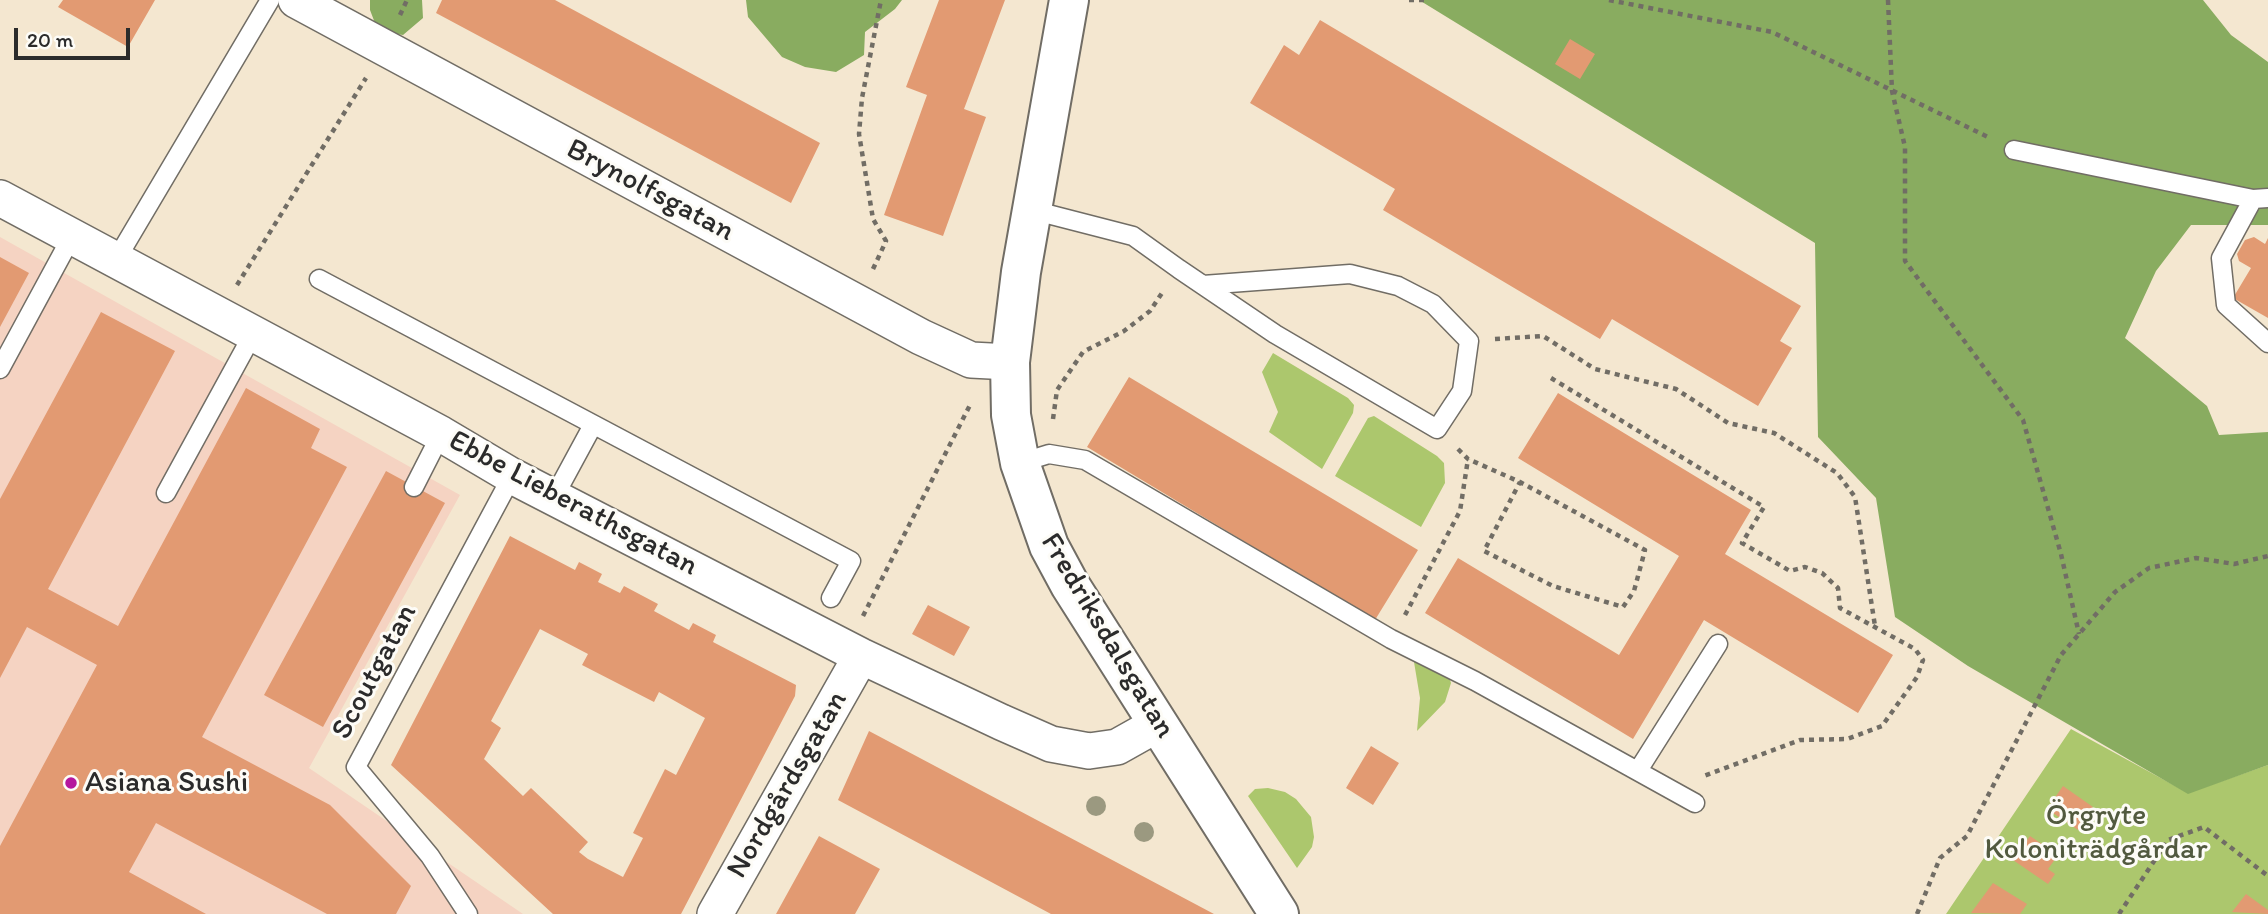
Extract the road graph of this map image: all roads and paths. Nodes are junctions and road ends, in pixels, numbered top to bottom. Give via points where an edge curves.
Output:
1 (270, 0) edge
2 (296, 0) edge
3 (881, 0) edge
4 (1069, 0) edge
5 (1409, 0) edge
6 (1427, 0) edge
7 (1609, 0) edge
8 (1888, 0) edge
9 (384, 49) junction
10 (1892, 90) junction
11 (2014, 150) joint
12 (0, 198) edge
13 (2261, 199) edge
14 (1032, 210) junction
15 (72, 236) junction
16 (116, 260) junction
17 (1179, 270) junction
18 (871, 272) dead end
19 (319, 279) dead end
20 (1203, 285) junction
21 (219, 315) junction
22 (253, 334) junction
23 (1469, 341) junction
24 (2268, 343) edge
25 (1010, 362) junction
26 (0, 369) edge
27 (1551, 379) dead end
28 (973, 399) dead end
29 (593, 425) junction
30 (1437, 429) junction
31 (442, 434) junction
32 (1034, 458) junction
33 (1468, 459) junction
34 (512, 476) junction
35 (1520, 482) junction
36 (414, 486) dead end
37 (166, 493) dead end
38 (554, 498) junction
39 (2268, 556) edge
40 (831, 598) dead end
41 (862, 617) dead end
42 (1875, 626) junction
43 (2079, 634) junction
44 (1391, 639) junction
45 (1718, 644) dead end
46 (861, 656) junction
47 (1158, 724) junction
48 (1639, 769) junction
49 (1671, 788) junction
50 (1695, 803) dead end
51 (2268, 876) edge
52 (468, 914) edge
53 (715, 914) edge
54 (1279, 914) edge
55 (1917, 914) edge
56 (2119, 914) edge

1 - 16 lane
2 - 9 street, Brynolfsgatan
3 - 18 path via 859,134 873,219 886,241
4 - 14 street, Fredriksdalsgatan
5 - 6 path
7 - 10 path via 1772,32
8 - 10 path
9 - 21 path
9 - 25 street, Brynolfsgatan via 921,337 971,360
10 - 11 path
10 - 43 path via 1905,146 1905,261 2023,420
11 - 13 lane
12 - 15 street, Ebbe Lieberathsgatan
13 - 24 lane via 2221,258 2226,305
14 - 17 lane via 1133,236
14 - 25 street, Fredriksdalsgatan
15 - 16 street, Ebbe Lieberathsgatan
15 - 26 lane
16 - 21 street, Ebbe Lieberathsgatan
17 - 20 lane
17 - 32 path via 1150,310 1124,331 1083,352 1069,368
19 - 29 lane
20 - 23 lane via 1350,274 1398,286 1433,304
20 - 30 lane via 1275,334
21 - 22 street, Ebbe Lieberathsgatan
22 - 31 street, Ebbe Lieberathsgatan
22 - 37 lane
23 - 30 lane via 1462,391
23 - 42 path via 1543,336 1595,369 1676,389 1728,423 1774,433 1837,473 1854,497
25 - 32 street, Fredriksdalsgatan via 1011,415
27 - 42 path via 1764,507 1742,543 1790,572 1805,567 1822,573 1838,589 1840,608
28 - 41 path
29 - 38 lane
29 - 40 lane via 850,561
30 - 33 path
31 - 34 street, Ebbe Lieberathsgatan
31 - 36 lane
32 - 44 lane via 1085,460
32 - 47 street, Fredriksdalsgatan via 1049,546
33 - 35 path
33 - 44 path via 1460,511
34 - 38 street, Ebbe Lieberathsgatan
34 - 52 lane, Scoutgatan via 356,767 430,856
35 - 35 path via 1644,550 1634,591 1623,607 1553,586 1484,551
38 - 46 street, Ebbe Lieberathsgatan
39 - 43 path via 2234,564 2196,558 2149,568 2115,592
42 - 49 path via 1915,649 1923,660 1917,677 1882,726 1847,739 1800,740
43 - 55 path via 2061,655 1967,836 1940,858
44 - 48 lane
45 - 48 lane
46 - 47 street, Ebbe Lieberathsgatan via 1051,744 1089,751 1117,747
46 - 53 street, Nordgårdsgatan
47 - 54 street, Fredriksdalsgatan
48 - 49 lane
49 - 50 lane
51 - 56 path via 2204,827 2168,840

